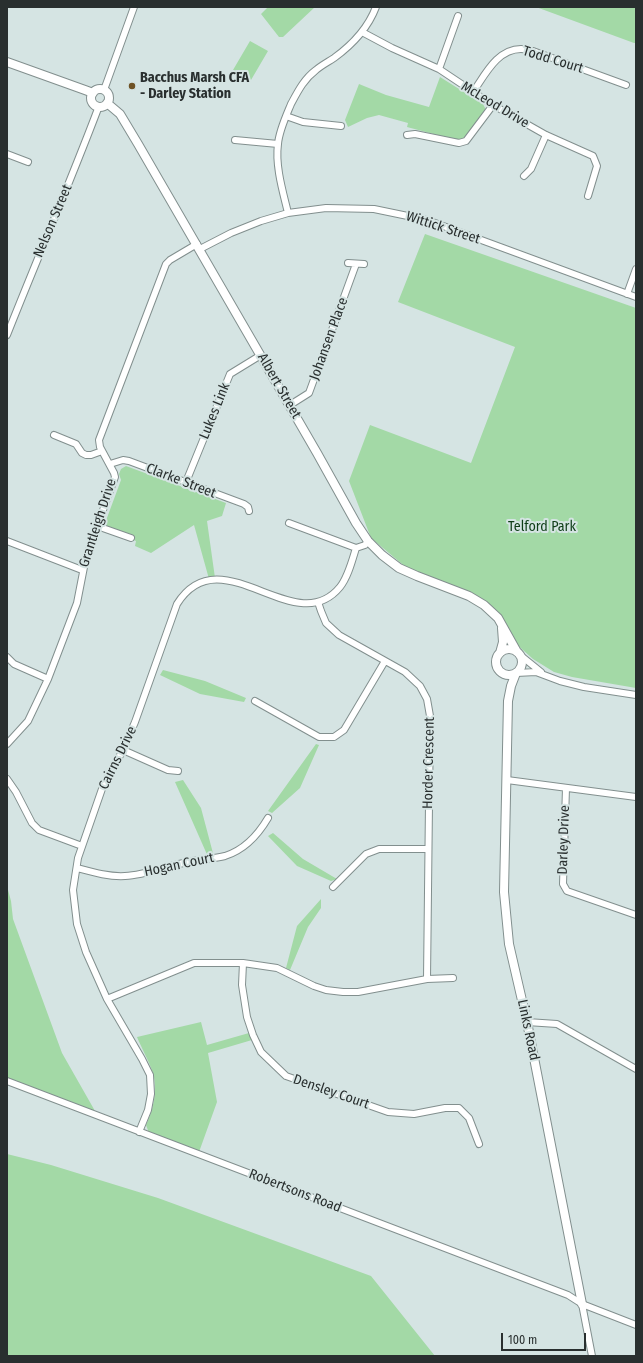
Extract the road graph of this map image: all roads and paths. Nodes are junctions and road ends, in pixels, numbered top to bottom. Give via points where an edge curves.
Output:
1 (134, 7) edge
2 (376, 7) edge
3 (458, 16) dead end
4 (362, 32) junction
5 (7, 62) edge
6 (439, 69) junction
7 (626, 85) dead end
8 (104, 90) junction
9 (473, 92) junction
10 (93, 94) junction
11 (107, 103) junction
12 (99, 106) junction
13 (493, 106) junction
14 (286, 116) junction
15 (341, 126) dead end
16 (407, 135) dead end
17 (546, 135) junction
18 (235, 140) dead end
19 (278, 144) junction
20 (7, 154) edge
21 (28, 162) dead end
22 (524, 176) dead end
23 (588, 196) dead end
24 (288, 213) junction
25 (198, 247) junction
26 (348, 263) dead end
27 (356, 264) junction
28 (364, 264) dead end
29 (636, 269) edge
30 (627, 294) junction
31 (636, 297) edge
32 (10, 319) edge
33 (7, 335) edge
34 (261, 355) junction
35 (290, 405) junction
36 (54, 435) dead end
37 (102, 451) junction
38 (110, 464) junction
39 (186, 482) junction
40 (249, 511) dead end
41 (289, 523) dead end
42 (97, 526) junction
43 (131, 538) dead end
44 (7, 541) edge
45 (368, 541) junction
46 (356, 548) junction
47 (82, 570) junction
48 (318, 602) junction
49 (498, 618) junction
50 (500, 653) junction
51 (518, 654) junction
52 (7, 657) edge
53 (384, 662) junction
54 (501, 672) junction
55 (516, 673) junction
56 (544, 675) junction
57 (48, 679) junction
58 (636, 695) edge
59 (255, 701) dead end
60 (508, 701) junction
61 (7, 744) edge
62 (123, 750) junction
63 (178, 771) dead end
64 (7, 779) edge
65 (507, 780) junction
66 (566, 788) junction
67 (636, 797) edge
68 (268, 818) dead end
69 (82, 846) junction
70 (428, 849) junction
71 (77, 868) junction
72 (333, 887) dead end
73 (636, 916) edge
74 (243, 963) junction
75 (453, 978) dead end
76 (427, 979) junction
77 (107, 999) junction
78 (527, 1022) junction
79 (636, 1069) edge
80 (7, 1081) edge
81 (139, 1132) junction
82 (479, 1144) dead end
83 (582, 1304) junction
84 (636, 1325) edge
85 (592, 1356) edge

1 - 8 street
2 - 4 street
3 - 6 street
4 - 6 street, McLeod Drive
4 - 14 street via 335,57 315,70 299,88
5 - 10 street
6 - 9 street, McLeod Drive
7 - 9 street, Todd Court via 521,49 507,51 498,57
8 - 10 street via 98,90
8 - 11 street via 108,95
9 - 13 street, McLeod Drive
10 - 12 street via 92,102
11 - 12 street
11 - 25 street, Albert Street via 120,114
12 - 32 street, Nelson Street via 69,183
13 - 16 street via 466,141 460,144 415,134
13 - 17 street, McLeod Drive
14 - 15 street via 303,122
14 - 19 street
17 - 22 street via 531,169
17 - 23 street, McLeod Drive via 593,156 597,166
18 - 19 street
19 - 24 street via 279,174
20 - 21 street
24 - 25 street, Wittick Street via 260,221
24 - 30 street, Wittick Street via 326,208 374,209 427,220
25 - 34 street, Albert Street
25 - 37 street via 166,264 99,440
26 - 27 street
27 - 28 street
27 - 35 street, Johansen Place via 309,392
29 - 30 street
30 - 31 street, Wittick Street
32 - 33 street, Nelson Street
34 - 35 street, Albert Street
34 - 39 street, Lukes Link via 230,374
35 - 45 street, Albert Street
36 - 37 street via 76,444 86,455
37 - 38 street, Grantleigh Drive
38 - 39 street, Clarke Street via 126,460
38 - 42 street, Grantleigh Drive via 115,477
39 - 40 street, Clarke Street via 244,504
41 - 46 street
42 - 43 street
42 - 47 street, Grantleigh Drive
44 - 47 street
45 - 46 street
45 - 49 street, Albert Street via 399,568 469,596
46 - 48 street, Cairns Drive via 340,587
47 - 57 street, Grantleigh Drive via 77,603
48 - 53 street, Horder Crescent via 326,623 339,635
48 - 62 street, Cairns Drive via 292,602 232,580 222,579 209,580 188,591 177,604
49 - 50 street via 504,642
49 - 51 street, Albert Street
50 - 51 street via 508,649
50 - 54 street via 496,661
51 - 55 street via 522,664
51 - 56 street
52 - 57 street via 14,664
53 - 59 street via 344,730 334,737 319,737
53 - 70 street, Horder Crescent via 414,679 429,706
54 - 55 street via 510,675
54 - 60 street, Links Road via 506,682
55 - 56 street
55 - 60 street, Links Road
56 - 58 street via 584,687
57 - 61 street, Grantleigh Drive via 28,721
60 - 65 street, Links Road
62 - 63 street via 168,770
62 - 69 street, Cairns Drive via 102,786
64 - 69 street via 32,824 39,830
65 - 66 street, Darley Drive
65 - 78 street, Links Road via 504,892 508,936
66 - 67 street, Darley Drive
66 - 73 street, Darley Drive via 563,884 567,891
68 - 71 street, Hogan Court via 251,841 225,856 126,876 101,874
69 - 71 street, Cairns Drive
70 - 72 street via 379,849 366,854
70 - 76 street, Horder Crescent
71 - 77 street, Cairns Drive via 73,890 77,924 86,952
74 - 76 street via 276,968 314,986 343,992 358,992
74 - 77 street via 194,963
74 - 82 street, Densley Court via 242,985 253,1035 261,1052 286,1076 388,1112 414,1114 459,1108 469,1118
75 - 76 street
77 - 81 street, Cairns Drive via 150,1075 151,1094 148,1110
78 - 79 street via 557,1024
78 - 83 street, Links Road
80 - 81 street, Robertsons Road
81 - 83 street, Robertsons Road via 568,1295
83 - 84 street, Robertsons Road
83 - 85 street, Links Road

